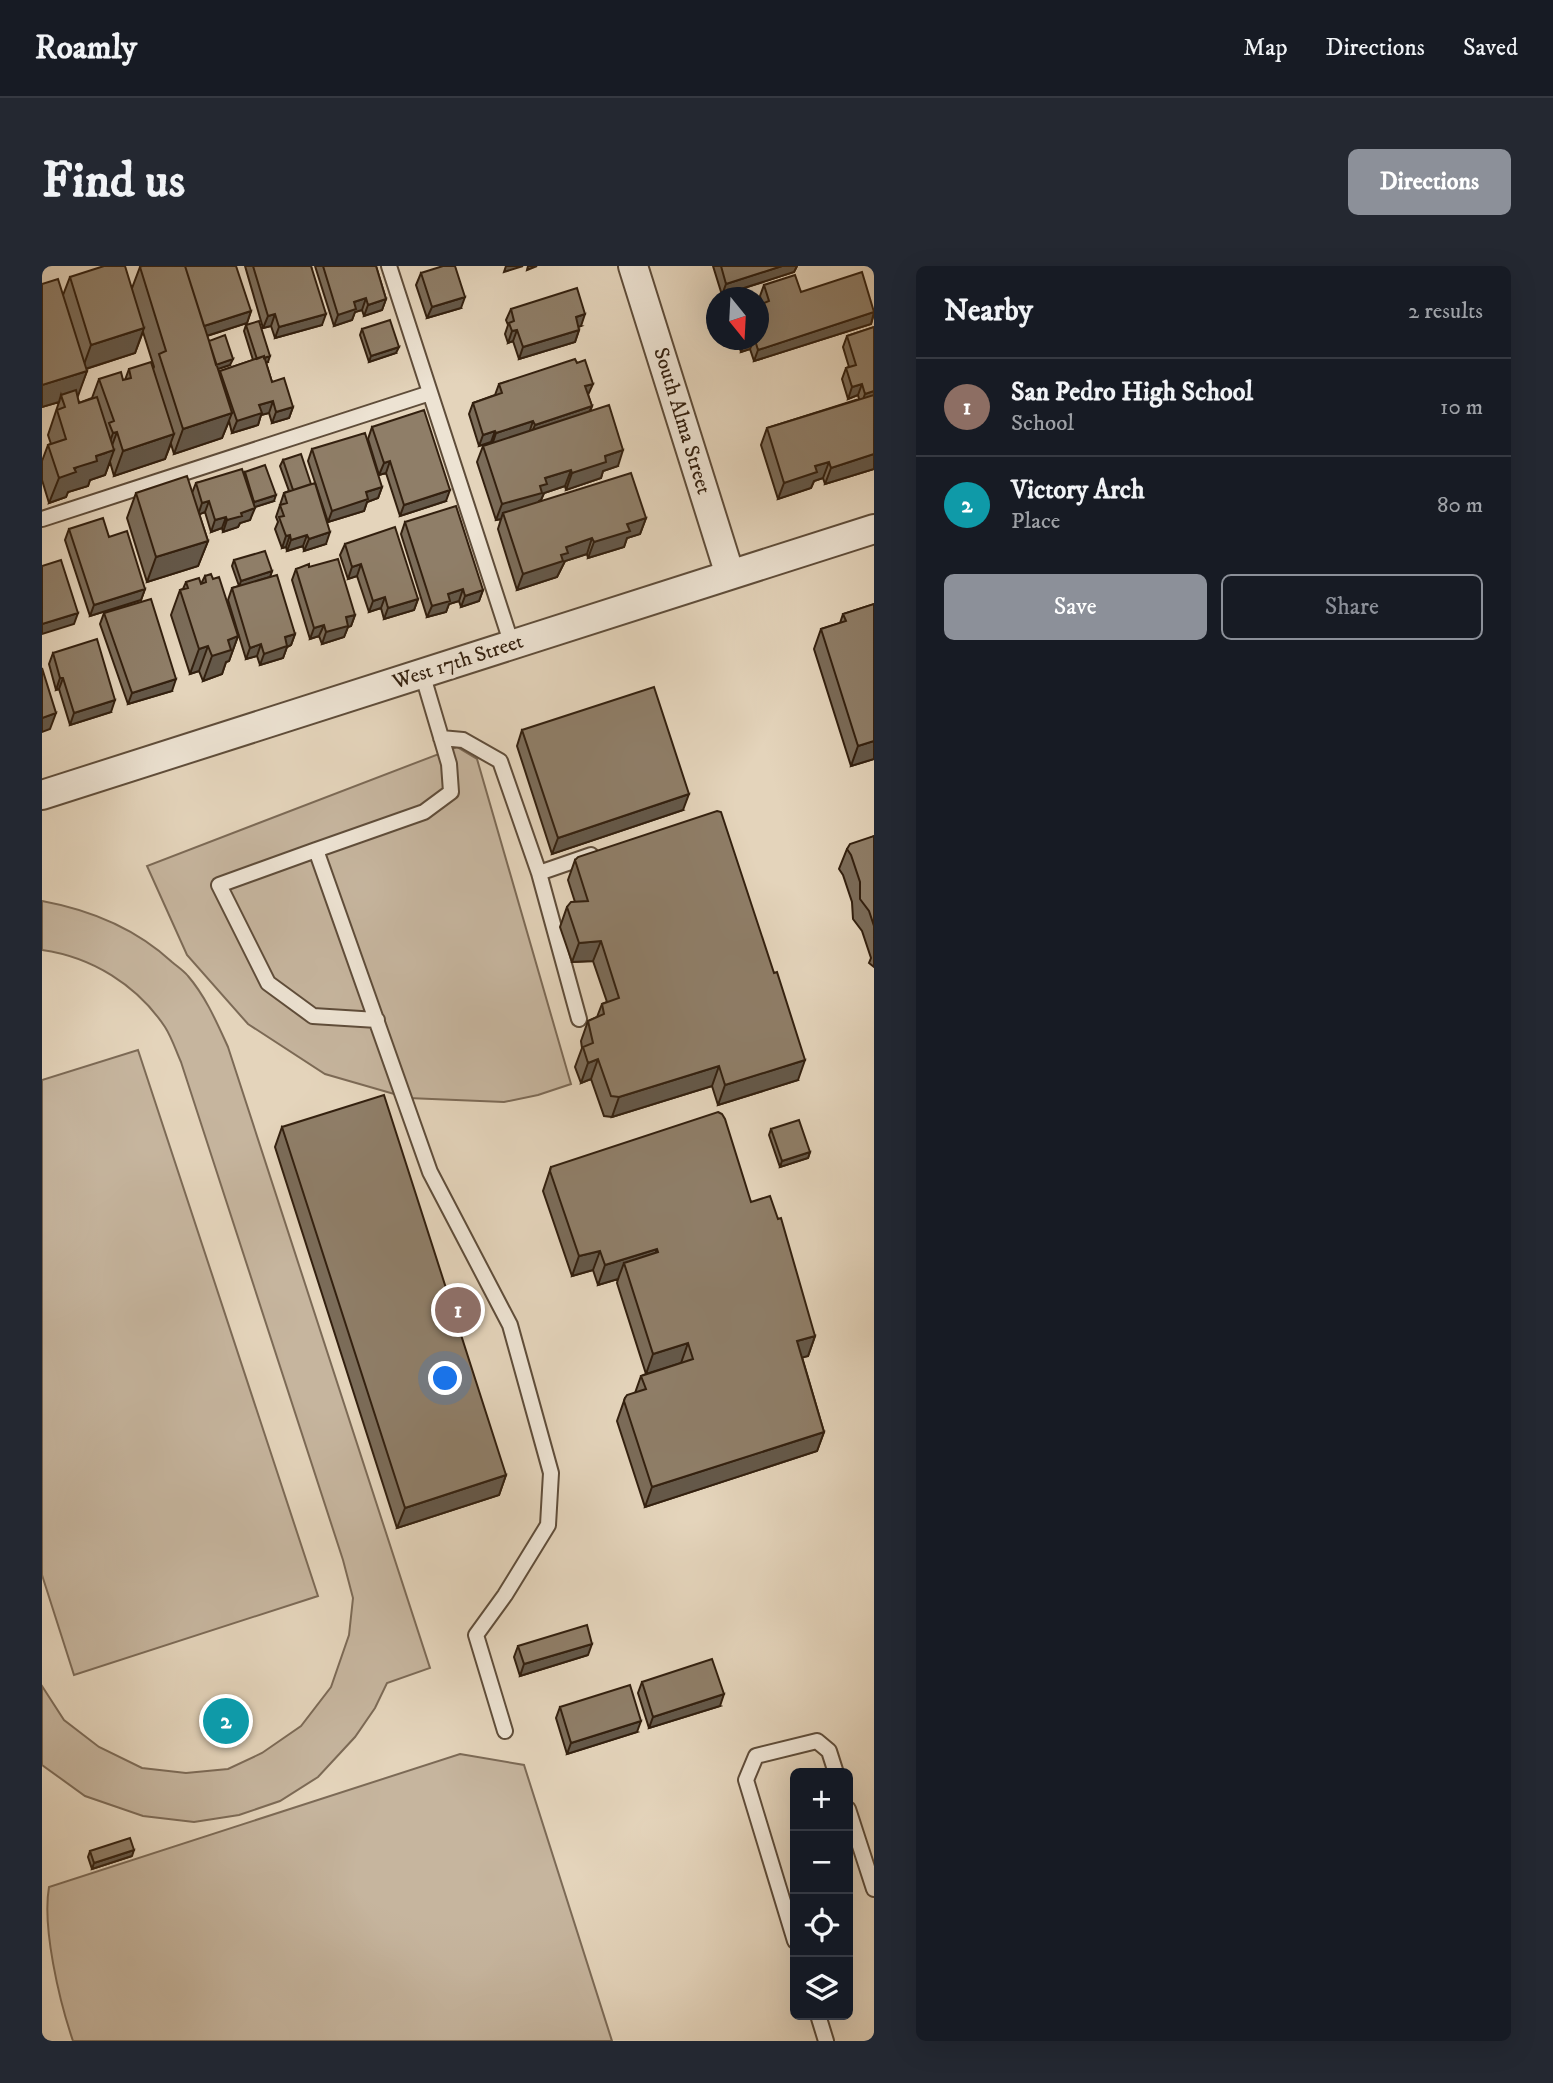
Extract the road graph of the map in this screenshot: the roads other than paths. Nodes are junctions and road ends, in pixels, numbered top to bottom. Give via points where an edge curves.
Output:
1 (389, 266) edge
2 (633, 266) edge
3 (430, 393) junction
4 (42, 519) edge
5 (874, 529) edge
6 (730, 575) junction
7 (512, 645) junction
8 (422, 673) junction
9 (441, 738) junction
10 (42, 795) edge
11 (316, 850) junction
12 (605, 850) edge
13 (540, 873) junction
14 (579, 1019) dead end
15 (377, 1020) junction
16 (505, 1731) dead end
17 (834, 1768) edge
18 (853, 1824) edge
19 (874, 1889) edge
20 (790, 1925) edge
21 (820, 2020) edge
22 (826, 2041) edge

1 - 3 lane
2 - 6 street, South Alma Street
3 - 4 lane
3 - 7 lane
5 - 6 street, West 17th Street
6 - 7 street, West 17th Street
7 - 8 street, West 17th Street
8 - 9 lane
8 - 10 street, West 17th Street
9 - 11 lane via 451,792 425,812
9 - 13 lane via 463,740 500,761
11 - 15 lane
11 - 15 lane via 219,884 268,983 313,1016
12 - 13 lane
13 - 14 lane
15 - 16 lane via 430,1172 510,1325 551,1473 548,1525 475,1635
17 - 20 lane via 829,1751 817,1741 756,1756 746,1780
18 - 19 lane
21 - 22 lane

